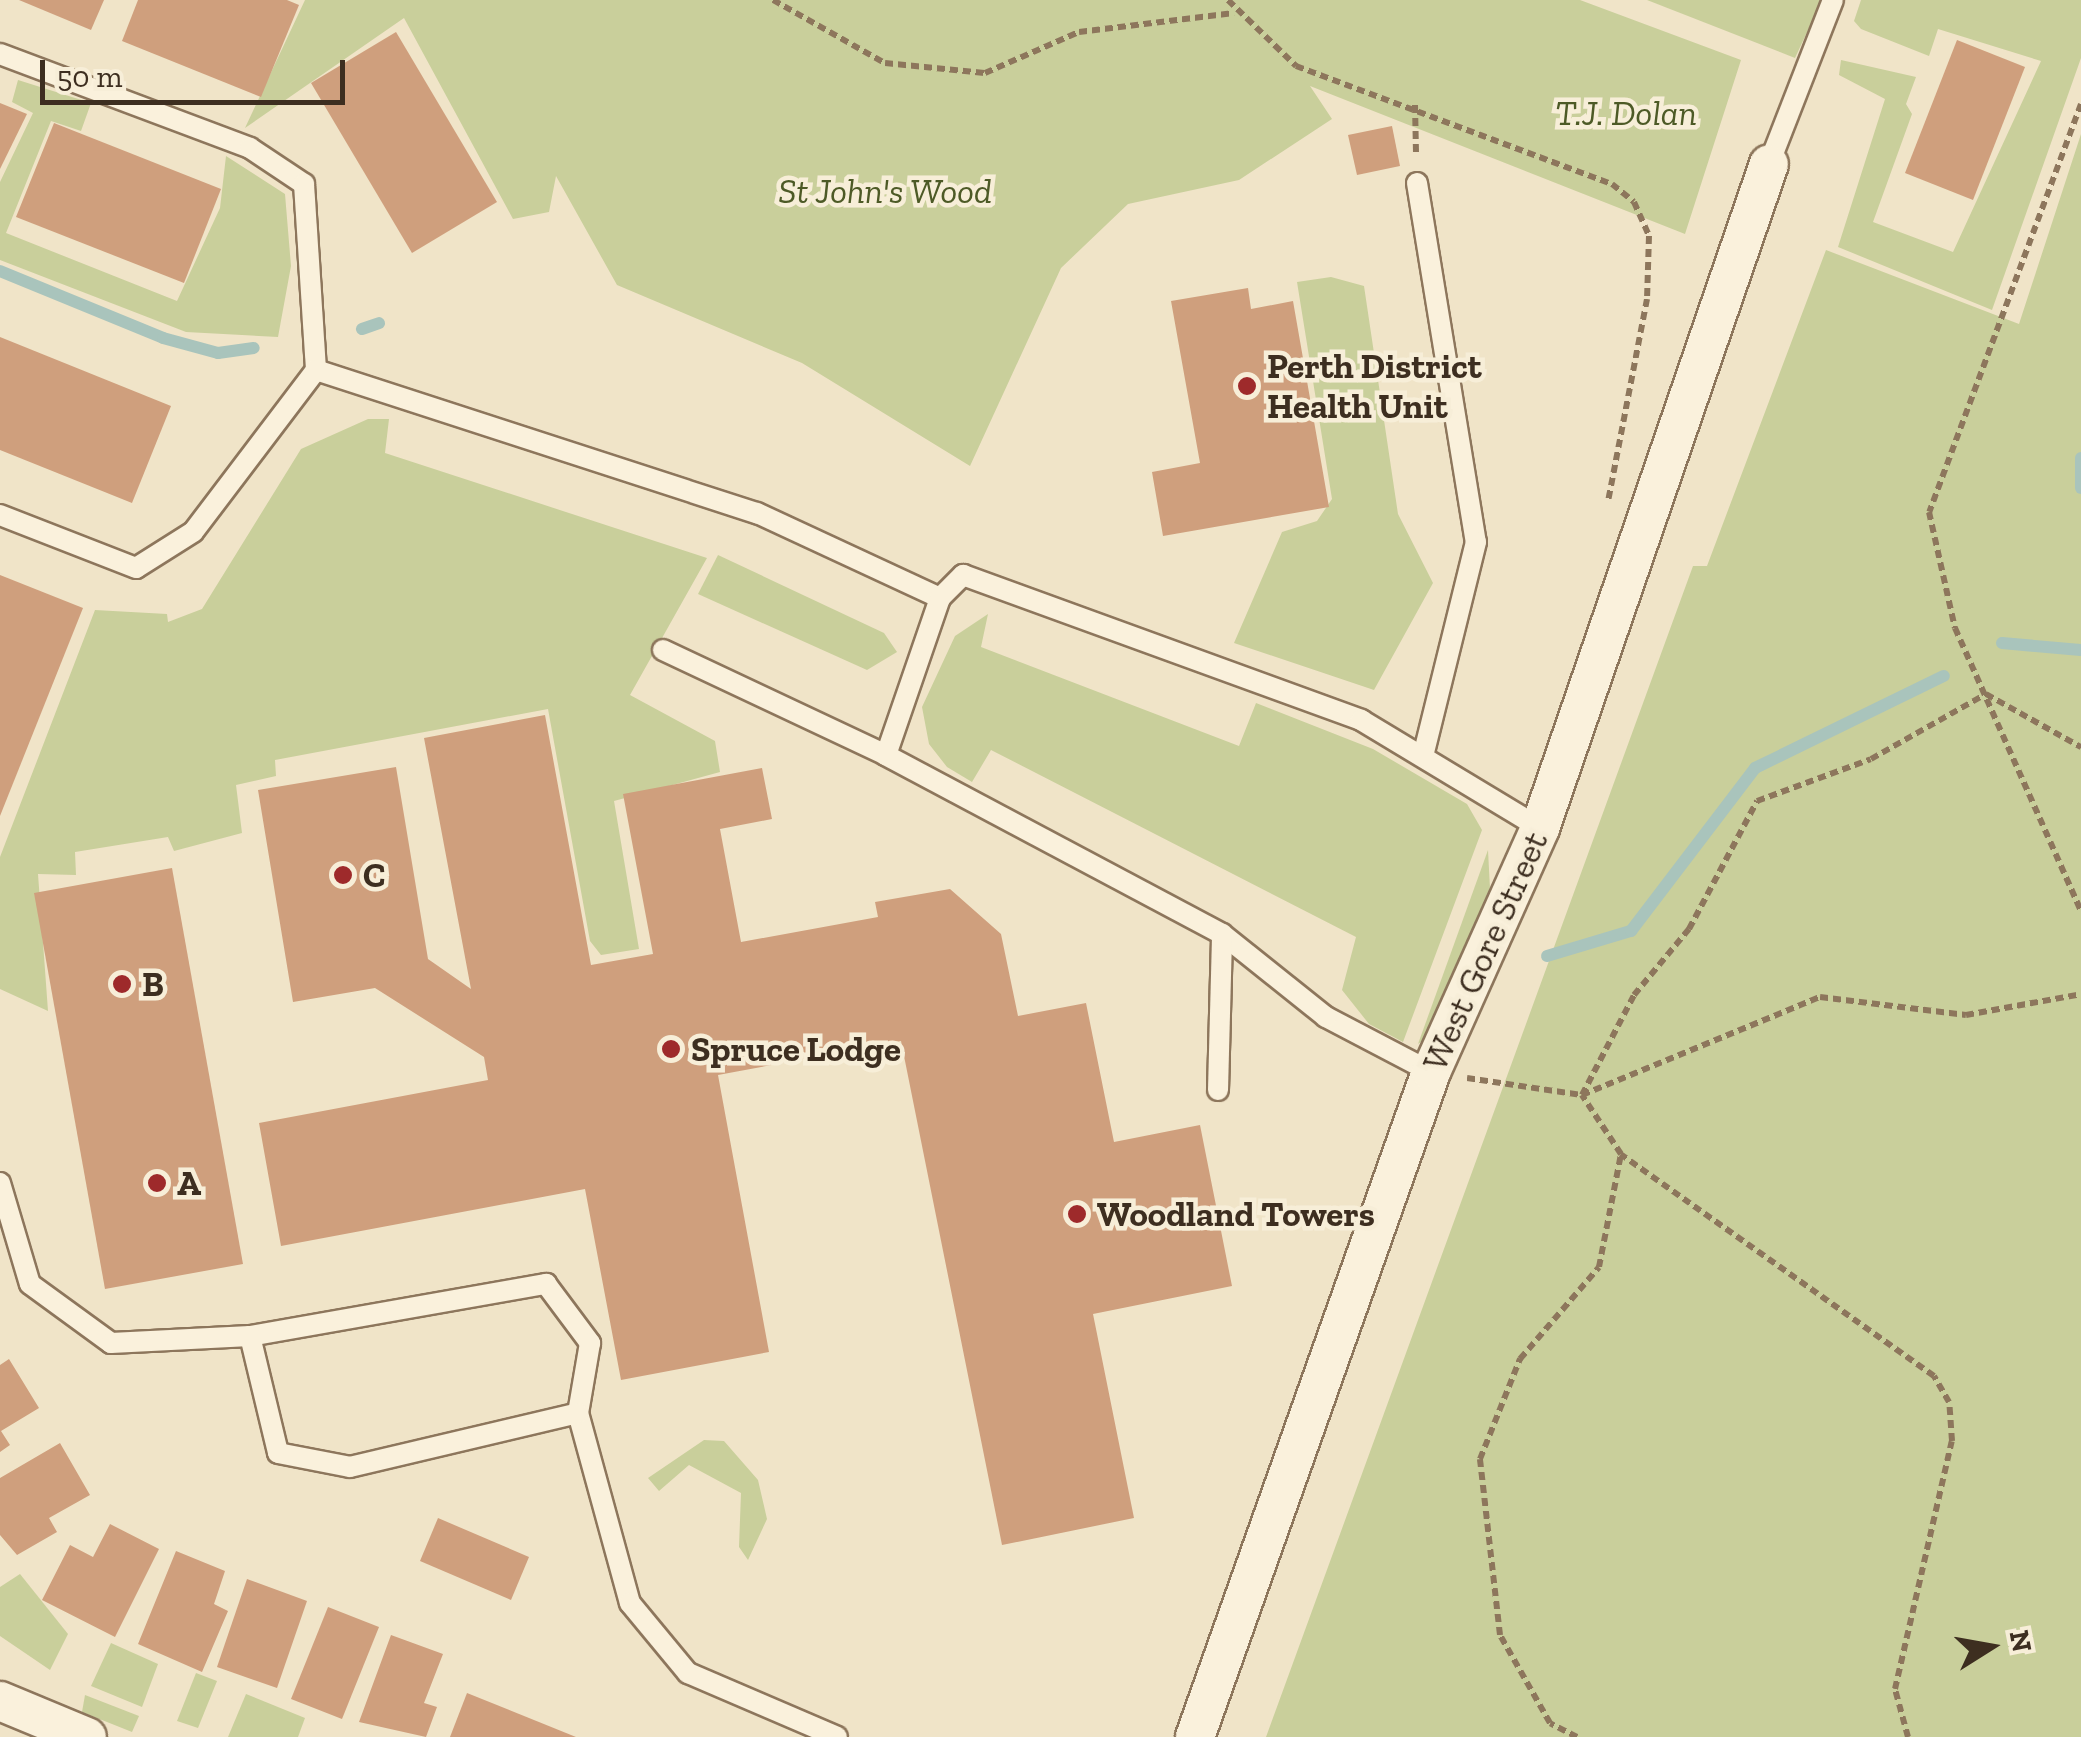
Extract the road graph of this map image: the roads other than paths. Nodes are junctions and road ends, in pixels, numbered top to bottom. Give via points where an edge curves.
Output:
1 (1833, 0) edge
2 (0, 54) edge
3 (1769, 164) joint
4 (1417, 183) road end
5 (316, 370) junction
6 (0, 515) edge
7 (940, 598) junction
8 (663, 650) dead end
9 (886, 755) junction
10 (1423, 756) junction
11 (1540, 828) junction
12 (1222, 934) junction
13 (1431, 1072) junction
14 (1218, 1090) dead end
15 (0, 1184) edge
16 (250, 1336) junction
17 (578, 1413) junction
18 (0, 1701) edge
19 (87, 1737) edge
20 (837, 1737) edge
21 (1195, 1737) edge

1 - 3 lane
2 - 5 lane via 250,148 304,184
3 - 11 street, West Gore Street
4 - 10 lane via 1476,542
5 - 6 lane via 194,532 136,568
5 - 7 lane via 757,513
7 - 9 lane
7 - 10 lane via 963,575 1361,720
8 - 9 lane
9 - 12 lane
10 - 11 lane
11 - 13 street, West Gore Street
12 - 13 lane via 1326,1017
12 - 14 lane
13 - 21 street, West Gore Street
15 - 16 lane via 30,1284 111,1343
16 - 17 lane via 278,1453 350,1467
16 - 17 lane via 546,1284 590,1344
17 - 20 lane via 630,1603 688,1673
18 - 19 street

